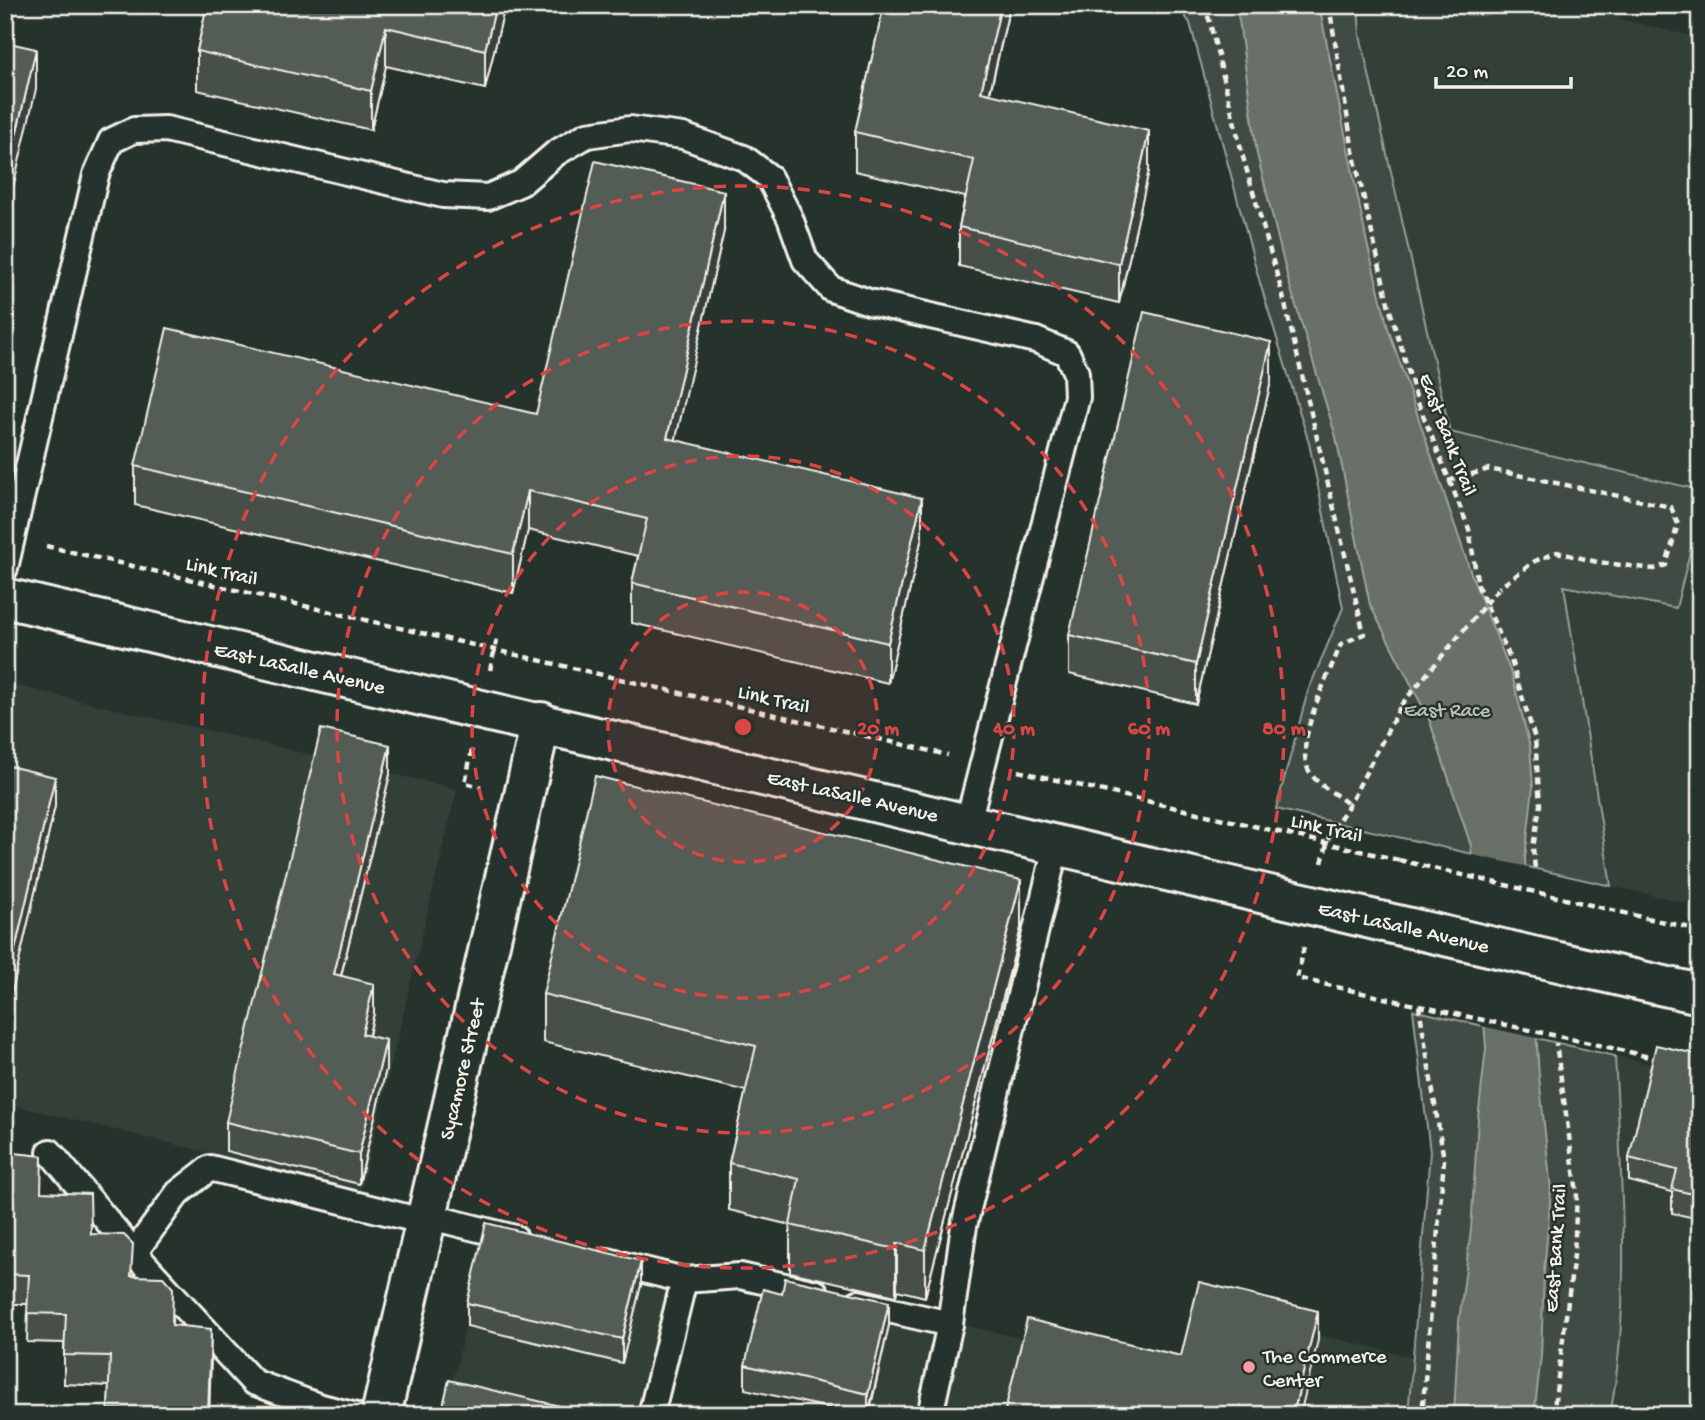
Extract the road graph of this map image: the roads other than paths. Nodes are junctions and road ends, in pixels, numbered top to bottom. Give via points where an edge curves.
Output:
1 (5, 568) edge
2 (5, 598) edge
3 (541, 722) junction
4 (968, 822) junction
5 (1057, 843) junction
6 (1700, 995) edge
7 (50, 1152) dead end
8 (427, 1219) junction
9 (537, 1243) edge
10 (134, 1253) junction
11 (590, 1256) edge
12 (684, 1280) junction
13 (950, 1324) junction
14 (354, 1415) edge
15 (381, 1415) edge
16 (651, 1415) edge
17 (930, 1415) edge

1 - 4 lane via 96,175 111,141 134,130 166,129 443,195 488,197 521,183 556,153 587,135 630,129 683,136 744,158 769,177 805,260 831,289 1036,340 1067,353 1076,373 1077,397
2 - 3 street, East LaSalle Avenue
3 - 4 street, East LaSalle Avenue
3 - 8 street, Sycamore Street
4 - 5 street, East LaSalle Avenue
5 - 6 street, East LaSalle Avenue, bridge
5 - 13 lane via 964,1226
7 - 10 lane
8 - 9 lane
8 - 10 lane via 210,1168 178,1193
8 - 15 street, Sycamore Street
10 - 14 lane via 253,1382
11 - 12 lane
12 - 13 lane via 740,1276
12 - 16 lane
13 - 17 lane

